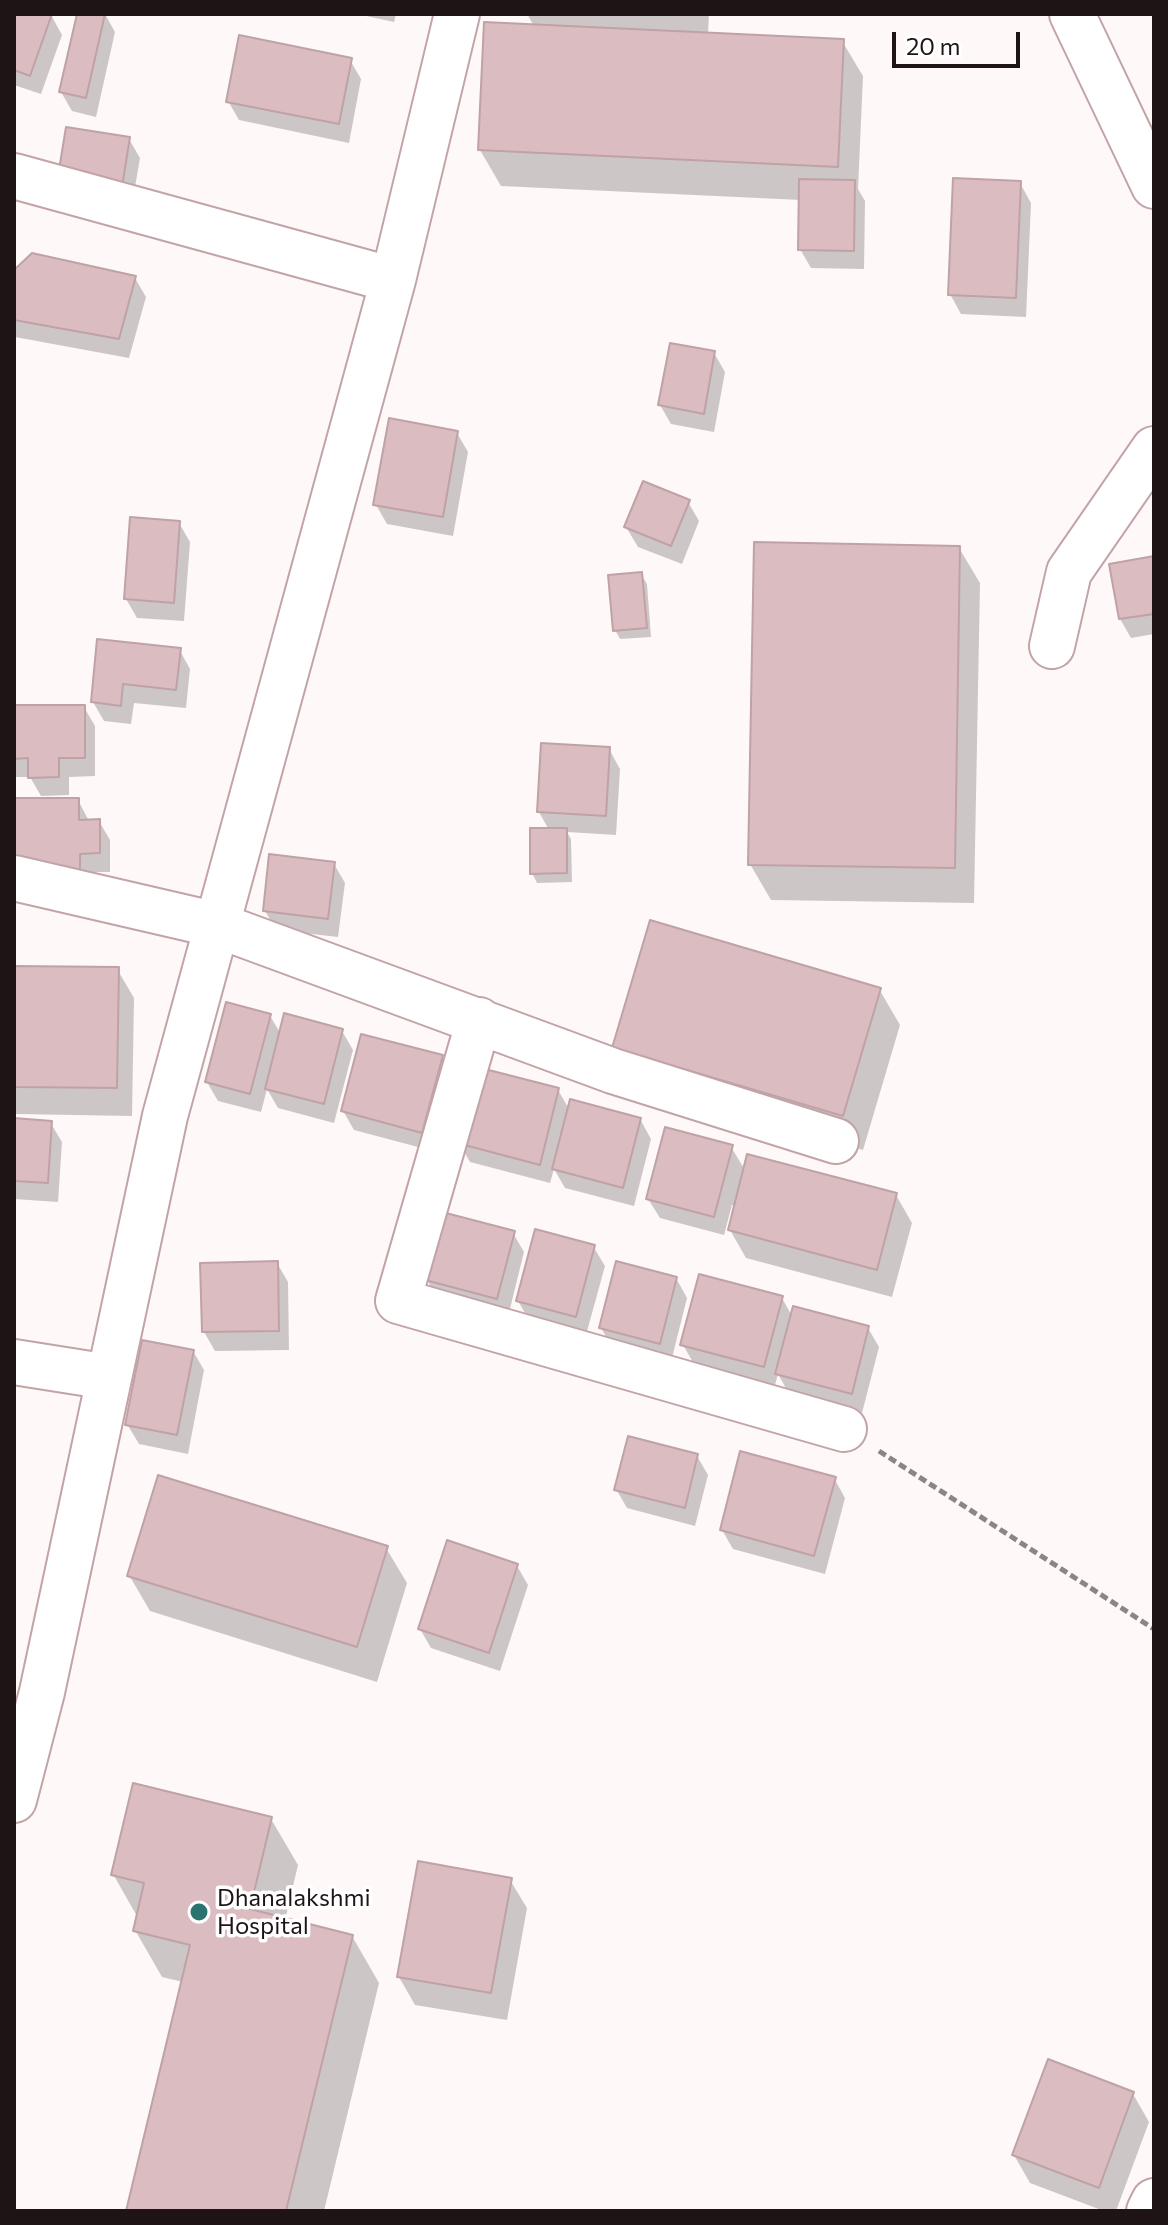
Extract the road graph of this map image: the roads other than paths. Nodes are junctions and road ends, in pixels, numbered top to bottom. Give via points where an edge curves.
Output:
1 (457, 14) edge
2 (1072, 14) edge
3 (14, 176) edge
4 (1153, 180) edge
5 (393, 280) junction
6 (1154, 449) edge
7 (1052, 646) dead end
8 (14, 878) edge
9 (217, 925) junction
10 (479, 1020) junction
11 (836, 1141) dead end
12 (14, 1362) edge
13 (109, 1377) junction
14 (844, 1429) road end
15 (14, 1800) edge
16 (1154, 2201) edge
17 (1149, 2211) edge

1 - 5 street
2 - 4 street
3 - 5 street
5 - 9 street
6 - 7 street via 1069,572
8 - 9 street
9 - 10 street
9 - 13 street via 165,1116
10 - 11 street via 613,1071
10 - 14 street via 398,1301
12 - 13 street
13 - 15 street
16 - 17 street

